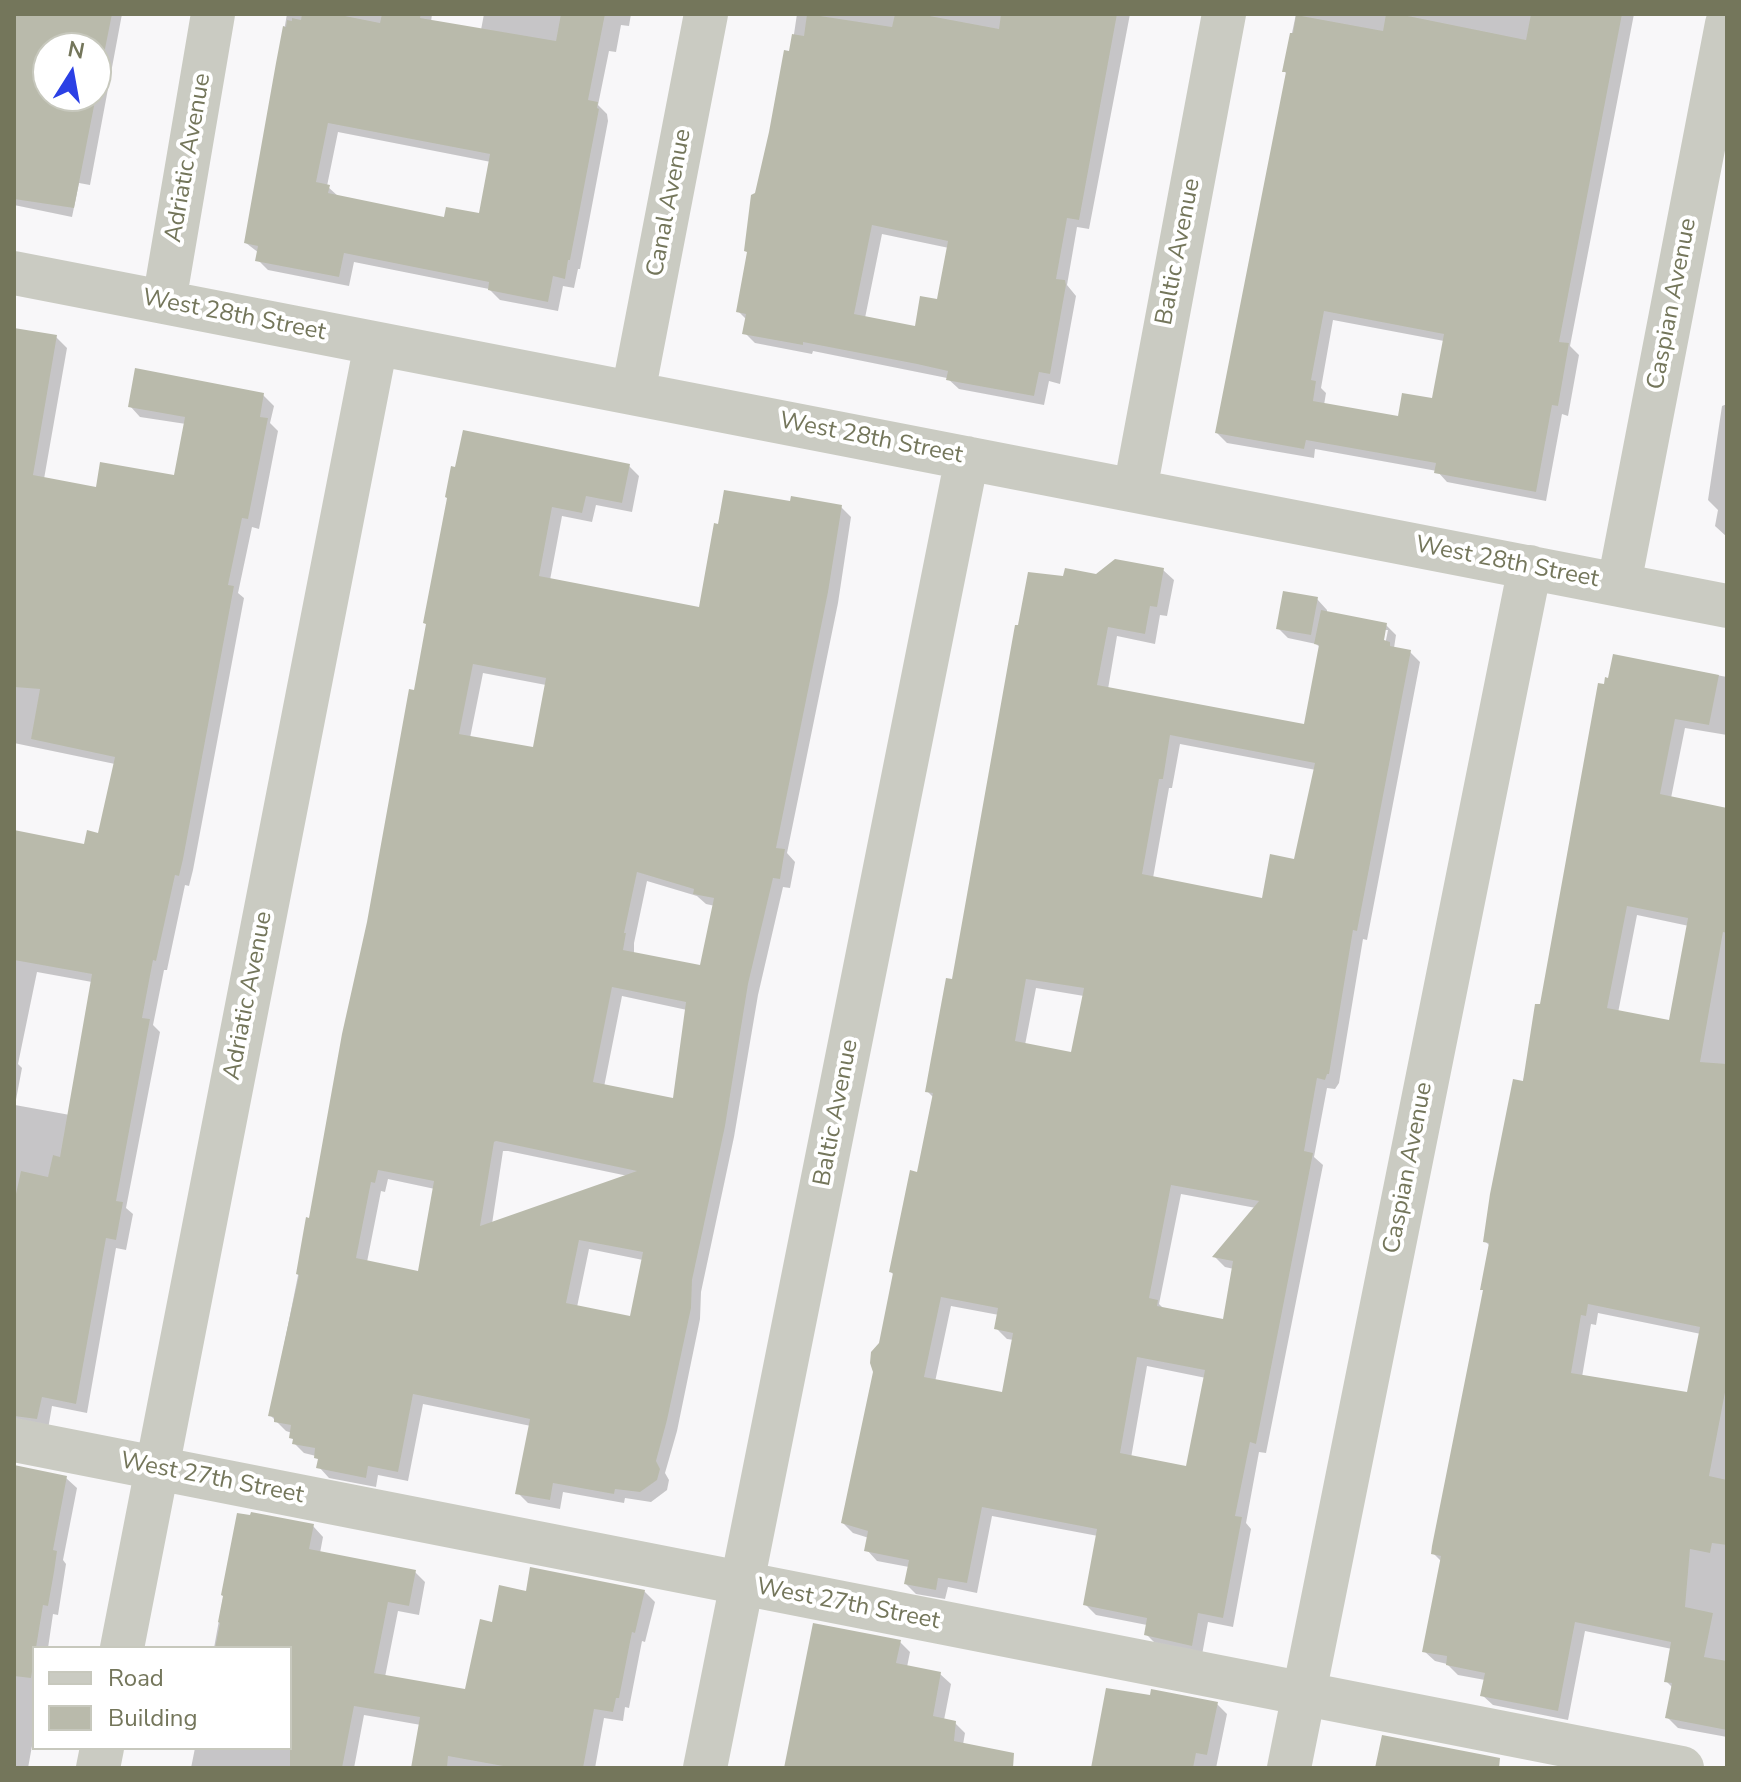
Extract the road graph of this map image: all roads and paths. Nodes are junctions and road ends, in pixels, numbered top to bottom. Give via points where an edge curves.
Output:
1 (213, 14) edge
2 (706, 14) edge
3 (1224, 14) edge
4 (1727, 24) edge
5 (14, 273) edge
6 (164, 302) junction
7 (376, 344) junction
8 (633, 393) junction
9 (967, 458) junction
10 (1135, 490) junction
11 (1530, 567) junction
12 (1619, 584) junction
13 (1727, 606) edge
14 (14, 1440) edge
15 (157, 1469) junction
16 (743, 1584) junction
17 (122, 1646) edge
18 (1303, 1695) junction
19 (705, 1768) edge
20 (1289, 1768) edge
21 (1682, 1768) edge

1 - 6 street, Adriatic Avenue
2 - 8 street, Canal Avenue
3 - 10 street, Baltic Avenue
4 - 12 street, Caspian Avenue
5 - 6 street, West 28th Street
6 - 7 street, West 28th Street
7 - 8 street, West 28th Street
7 - 15 street, Adriatic Avenue
8 - 9 street, West 28th Street
9 - 10 street, West 28th Street
9 - 16 street, Baltic Avenue
10 - 11 street, West 28th Street
11 - 12 street, West 28th Street
11 - 18 street, Caspian Avenue
12 - 13 street, West 28th Street
14 - 15 street, West 27th Street
15 - 16 street, West 27th Street
15 - 17 street, Adriatic Avenue
16 - 18 street, West 27th Street
16 - 19 street, Baltic Avenue
18 - 20 street, Caspian Avenue
18 - 21 street, West 27th Street

